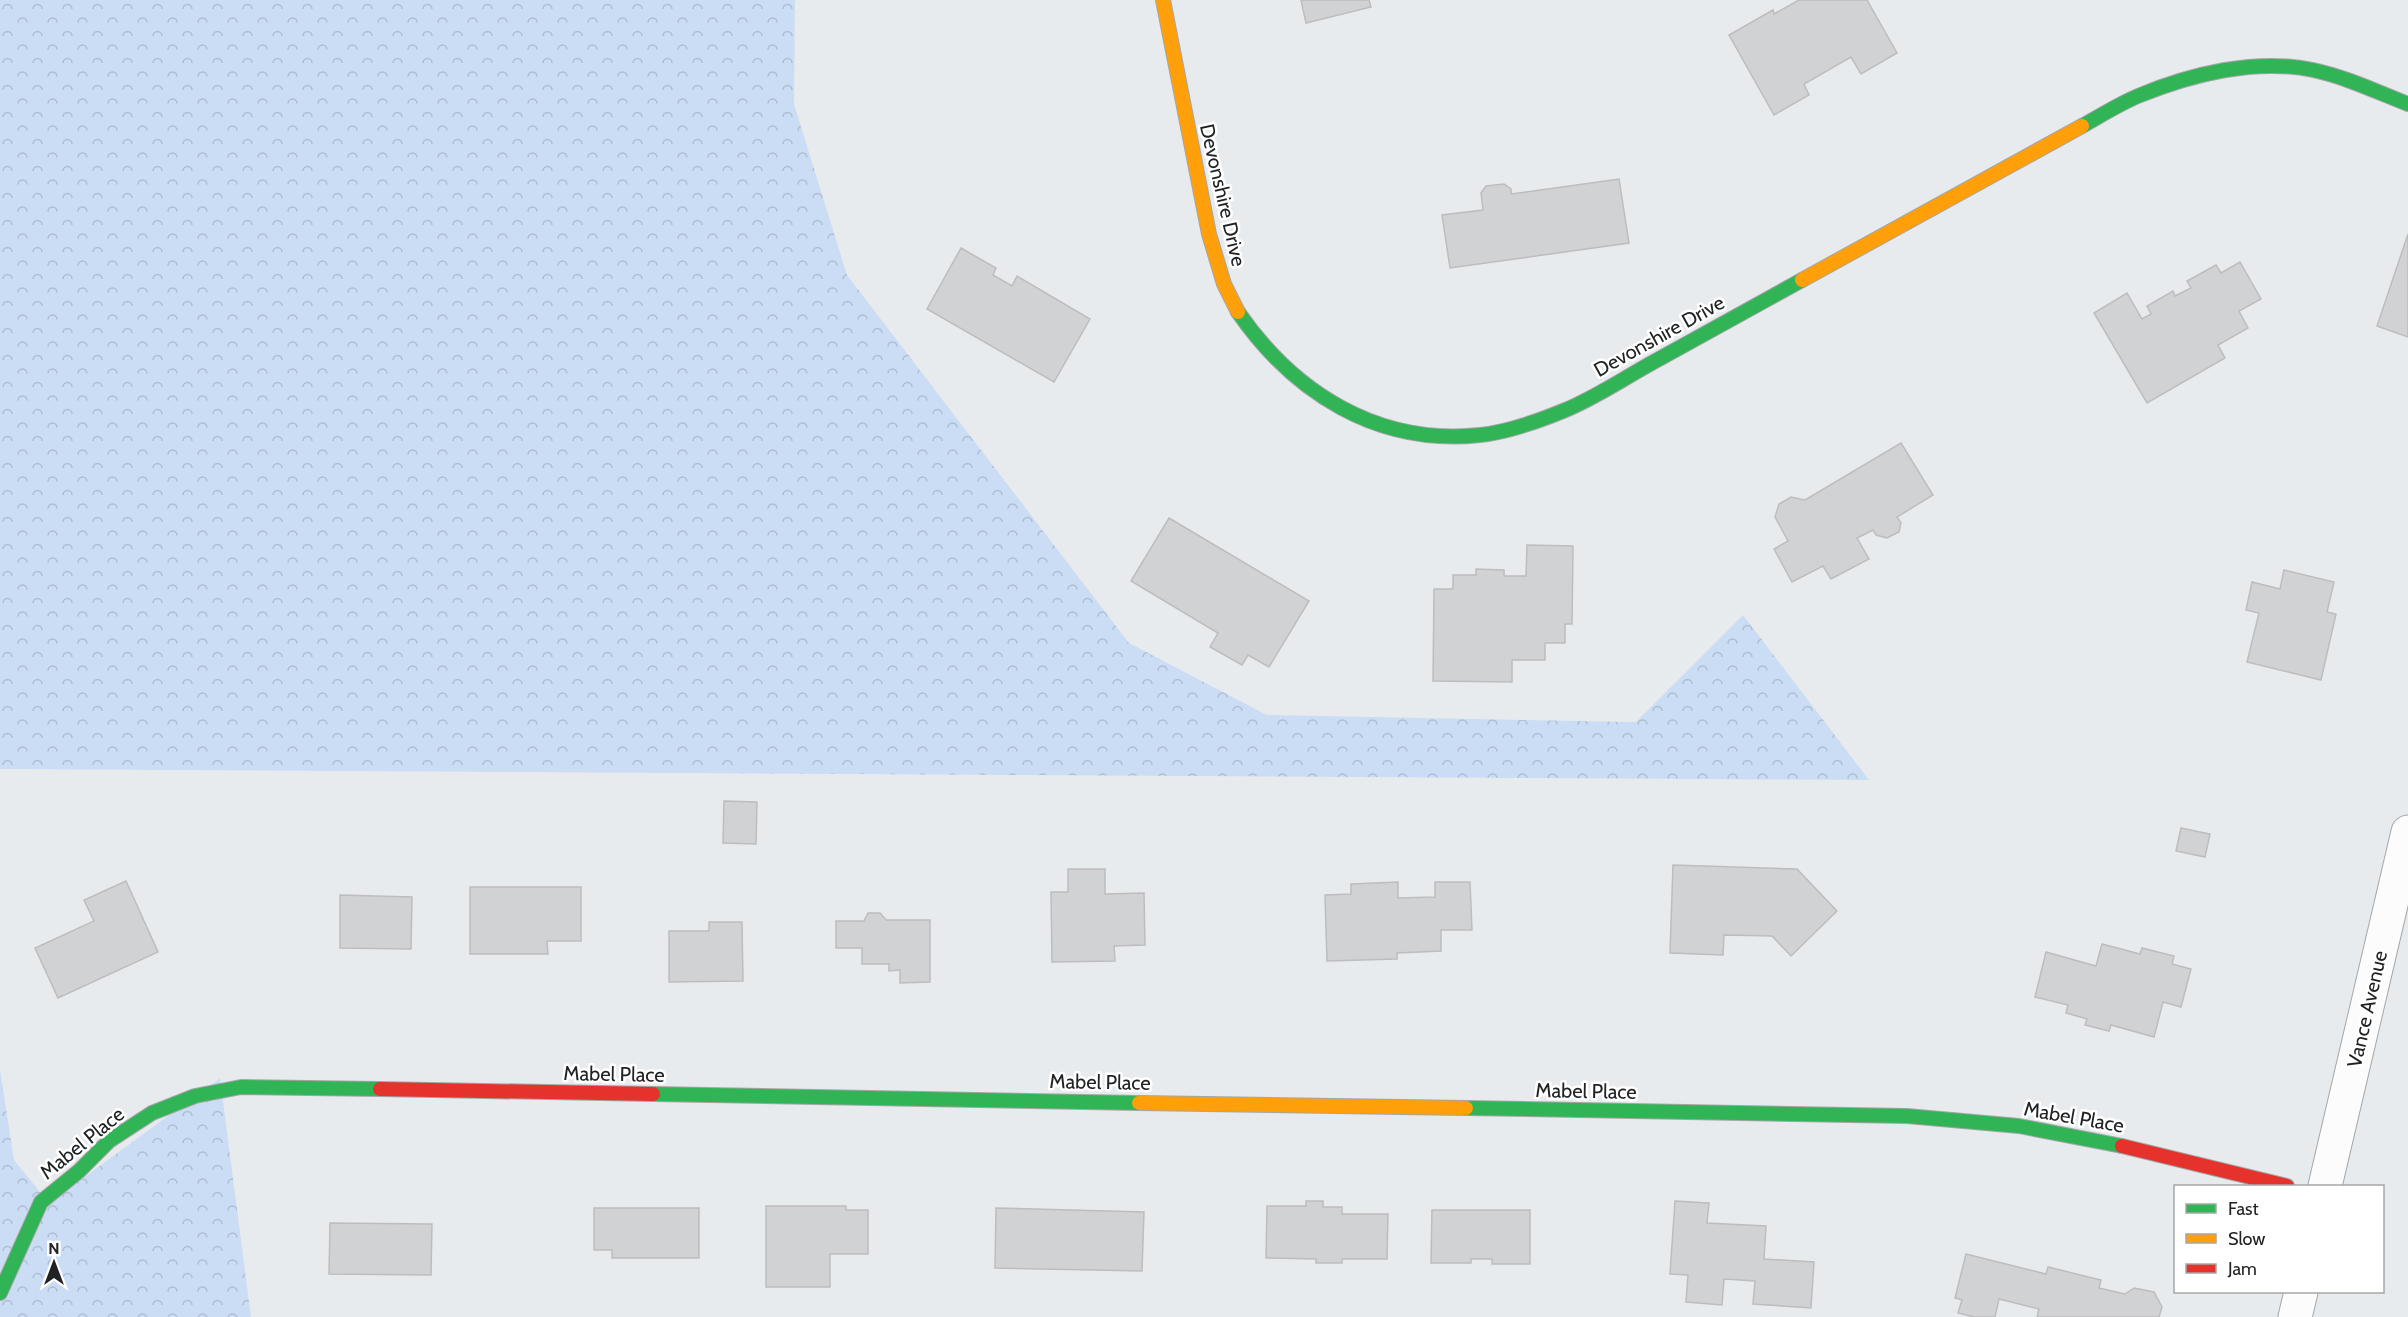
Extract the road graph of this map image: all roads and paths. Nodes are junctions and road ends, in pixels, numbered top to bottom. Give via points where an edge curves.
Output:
1 (1163, 0) edge
2 (2408, 104) edge
3 (2408, 832) edge
4 (2283, 1185) edge
5 (2325, 1185) edge
6 (0, 1293) edge
7 (2301, 1293) edge
8 (2295, 1317) edge

1 - 2 street, Devonshire Drive via 1212,254 1232,302 1261,345 1298,382 1342,410 1383,426 1430,435 1478,435 1525,426 1566,410 2137,96 2191,77 2282,66 2332,75
3 - 5 street, Vance Avenue
4 - 6 street, Mabel Place via 2097,1140 2019,1126 1907,1116 241,1087 195,1096 152,1113 110,1141 41,1202
7 - 8 street

